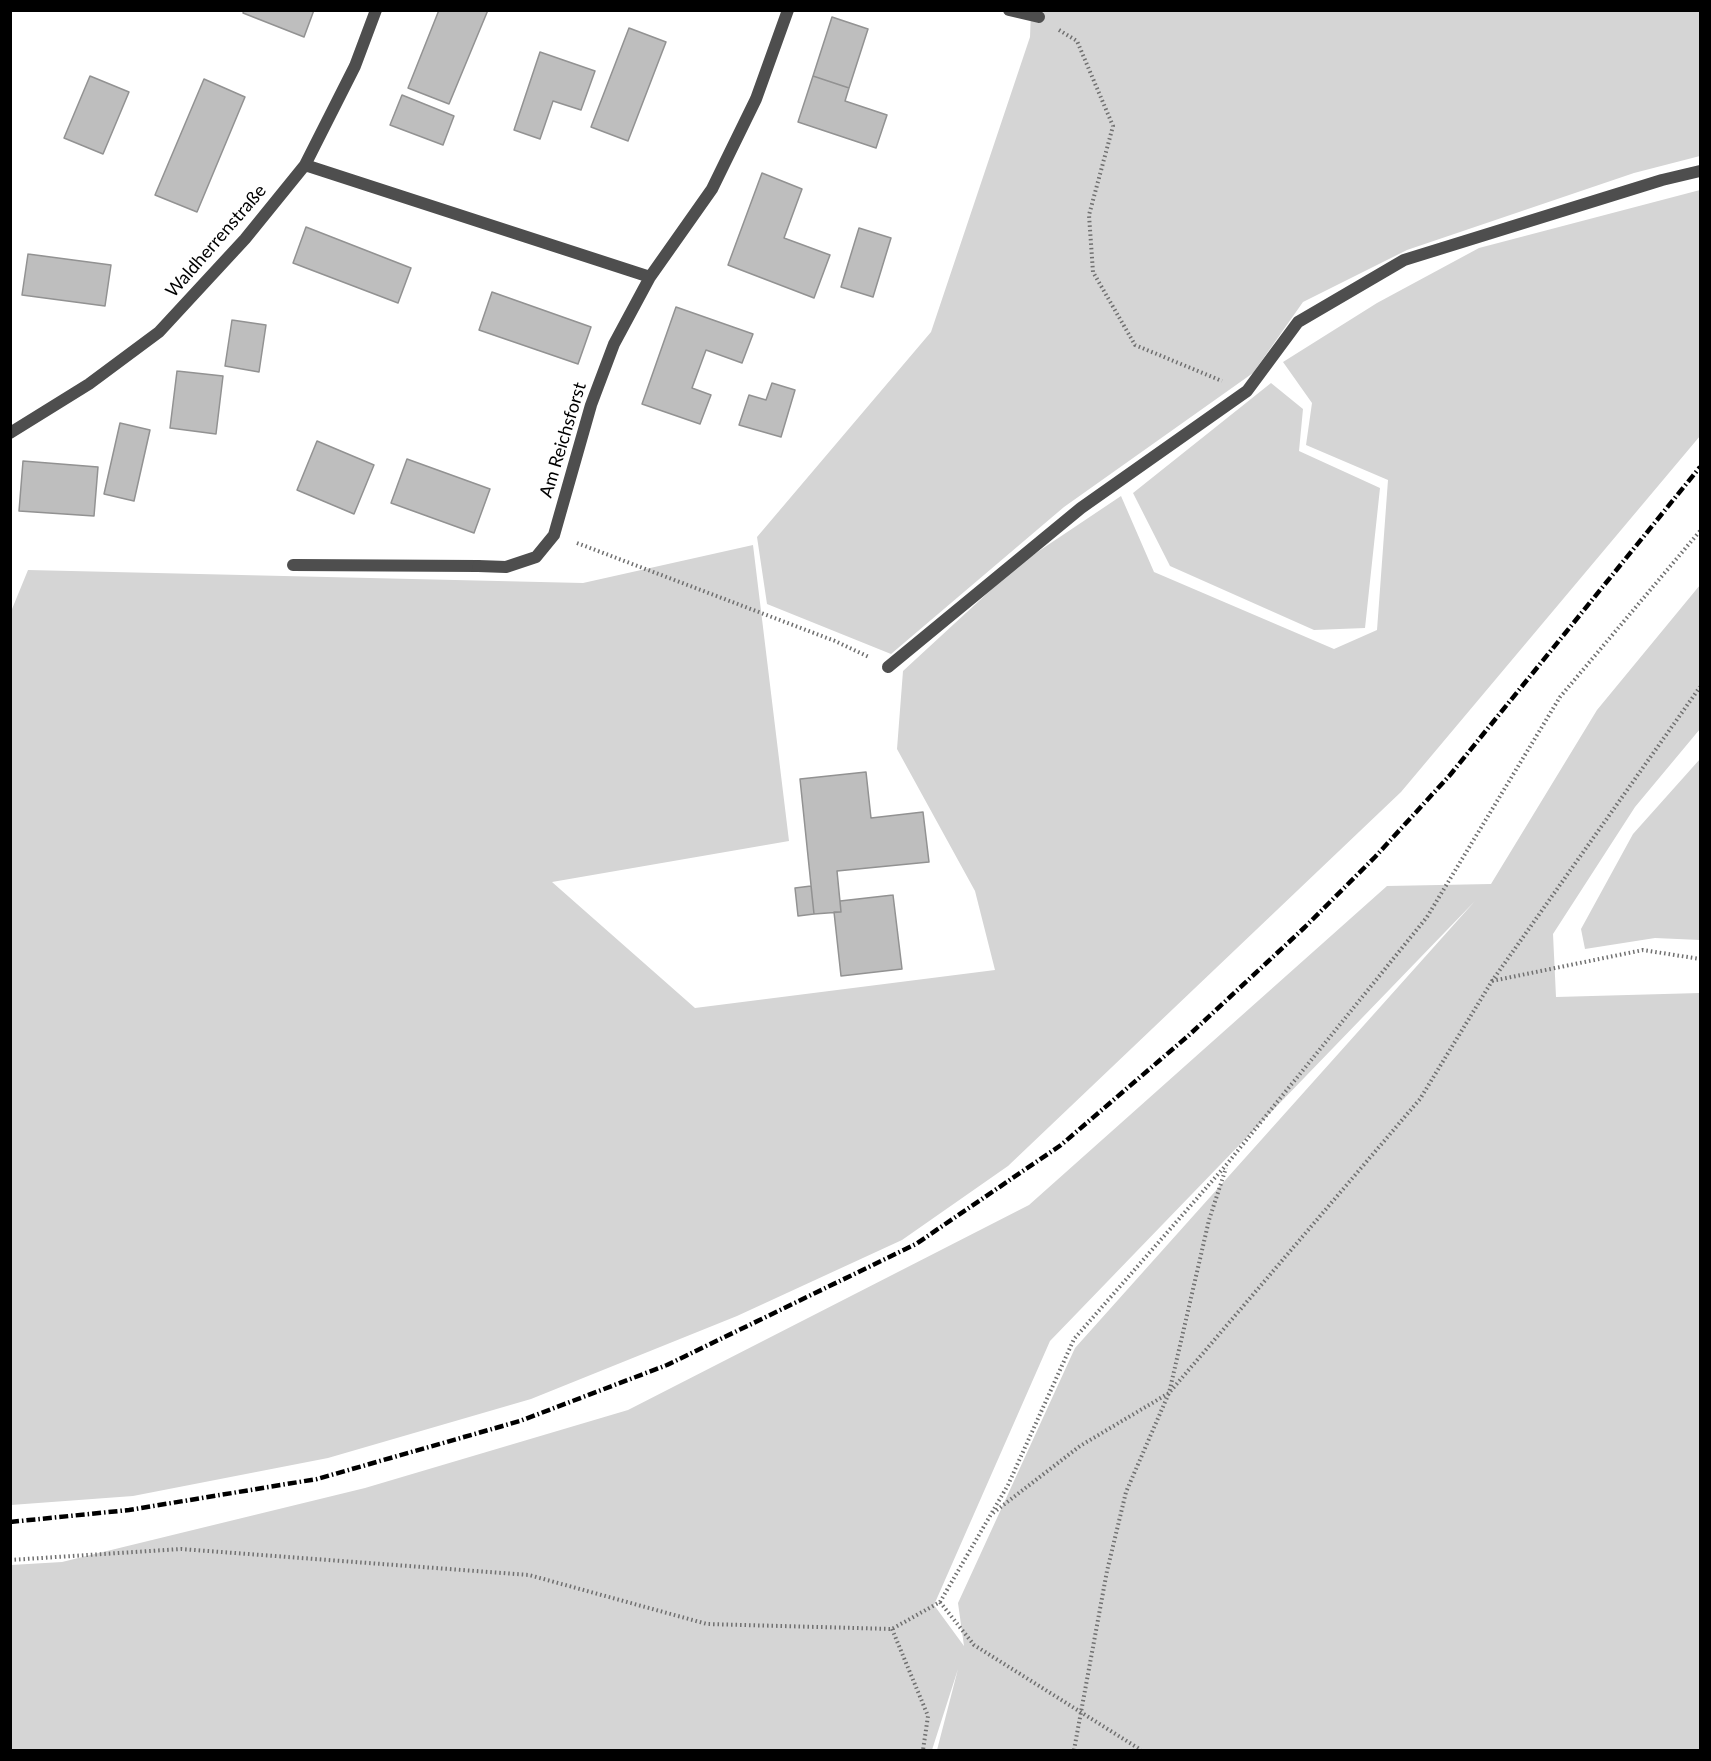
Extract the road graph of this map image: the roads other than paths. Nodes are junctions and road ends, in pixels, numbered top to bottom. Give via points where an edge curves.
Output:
1 (376, 10) edge
2 (789, 10) edge
3 (1009, 10) edge
4 (1039, 17) road end
5 (304, 165) junction
6 (1701, 171) edge
7 (650, 277) junction
8 (10, 433) edge
9 (293, 565) dead end
10 (888, 667) road end

1 - 5 street, Waldherrenstraße via 355,66
2 - 7 street, Am Reichsforst via 756,99 712,189
3 - 4 street
5 - 7 street
5 - 8 street, Waldherrenstraße via 245,238 159,332 89,384
6 - 10 street via 1404,260 1298,322 1247,391 1081,508
7 - 9 street, Am Reichsforst via 614,344 591,405 554,535 536,557 506,567

